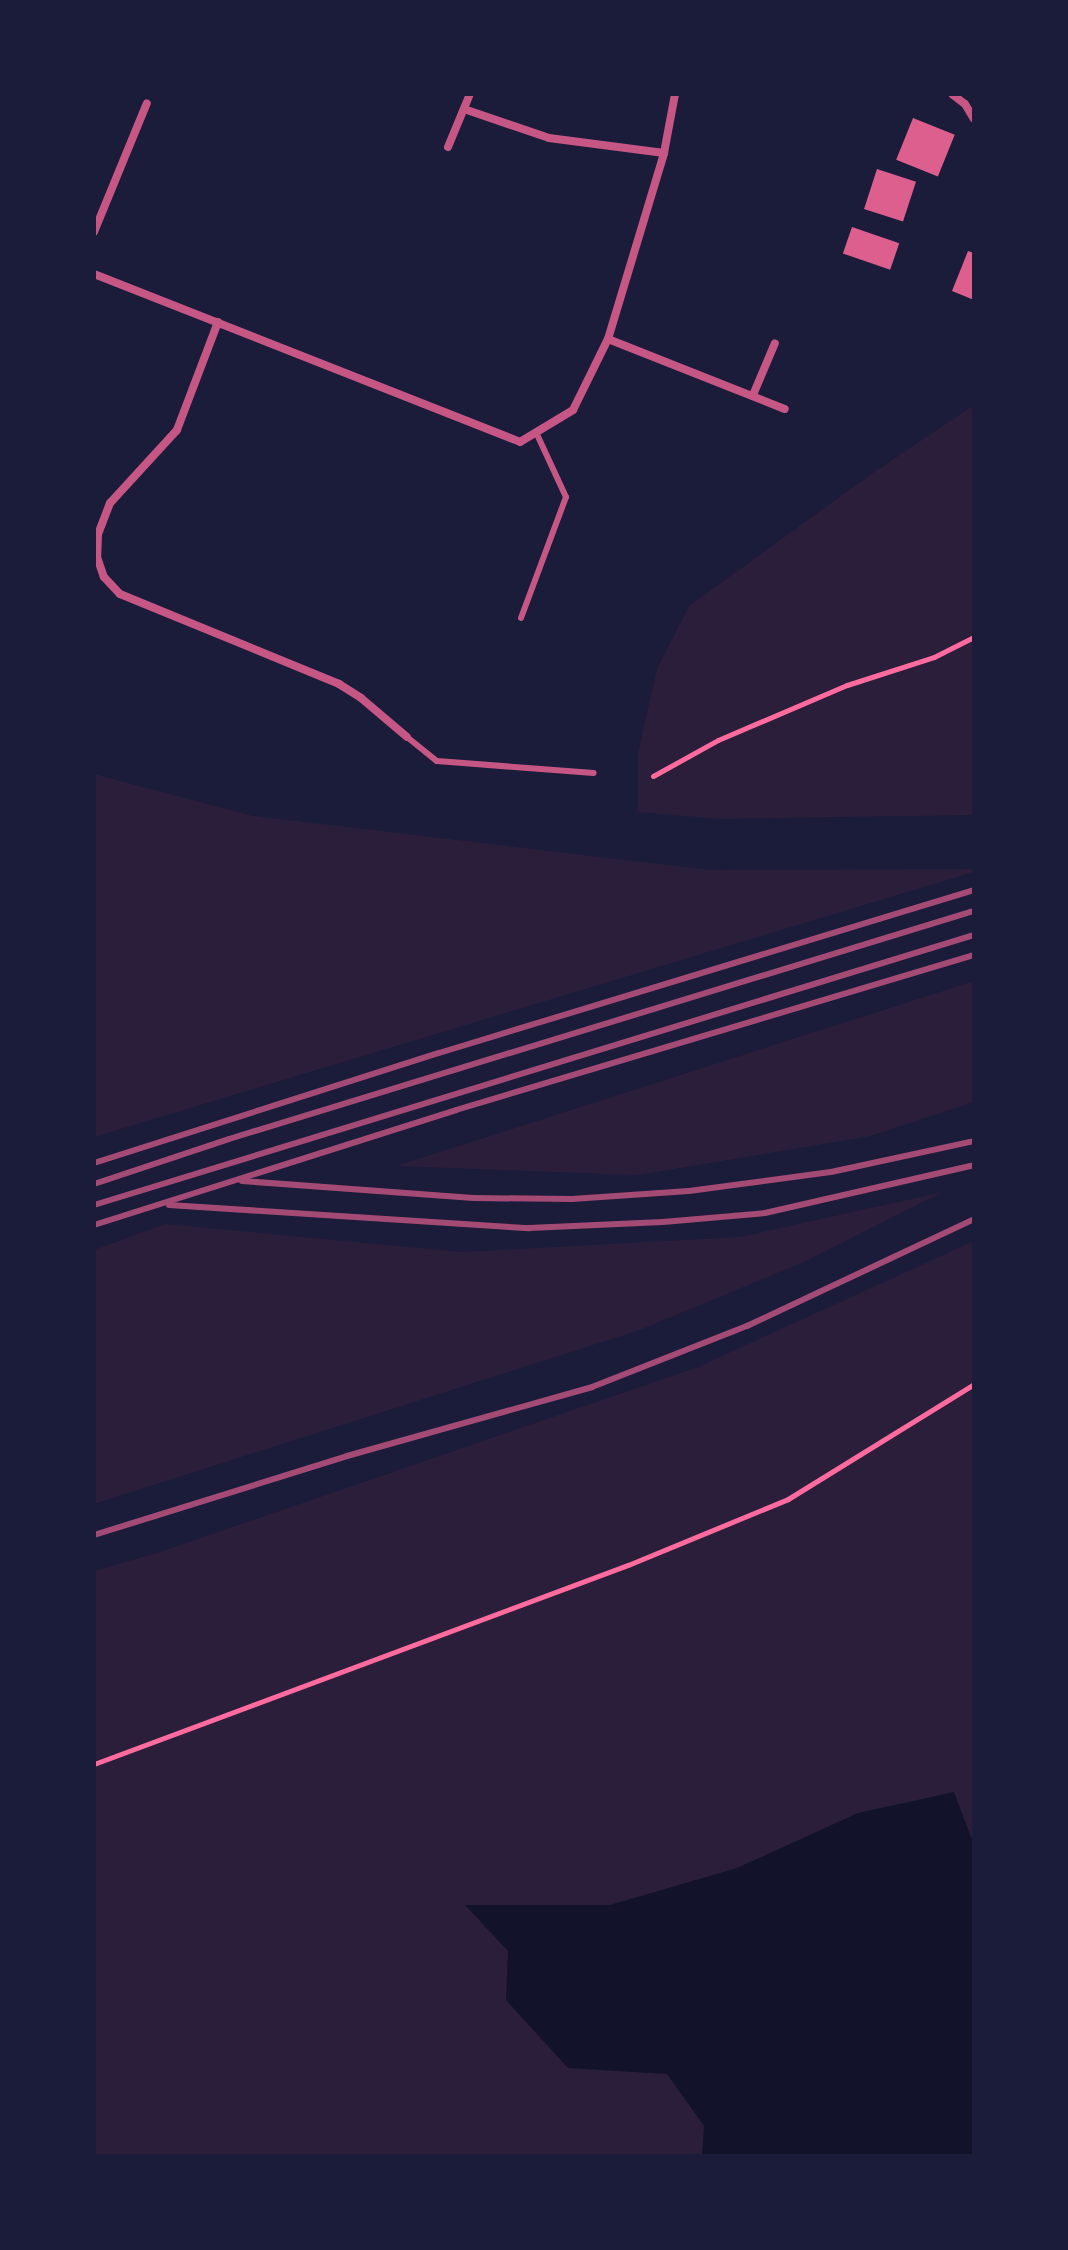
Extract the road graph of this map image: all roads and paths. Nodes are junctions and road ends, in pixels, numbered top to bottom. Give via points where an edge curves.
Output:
1 (470, 94) edge
2 (675, 94) edge
3 (952, 94) edge
4 (147, 103) dead end
5 (464, 109) junction
6 (974, 119) edge
7 (448, 147) dead end
8 (664, 153) junction
9 (94, 232) edge
10 (94, 274) edge
11 (218, 322) junction
12 (608, 339) junction
13 (775, 343) dead end
14 (753, 395) junction
15 (785, 409) dead end
16 (536, 432) junction
17 (521, 618) dead end
18 (974, 637) edge
19 (407, 737) joint
20 (594, 773) dead end
21 (653, 776) dead end
22 (974, 1384) edge
23 (94, 1764) edge

1 - 5 street
2 - 8 street
3 - 6 street
4 - 9 street
5 - 7 street
5 - 8 street via 549,138
8 - 12 street
10 - 11 street
11 - 16 street via 520,442
11 - 19 street via 177,430 110,503 98,534 97,557 104,577 120,594 339,684
12 - 14 street
12 - 16 street via 573,410
13 - 14 street
14 - 15 street
16 - 17 lane via 566,497
18 - 21 path via 718,740
19 - 20 lane via 437,761
22 - 23 path via 788,1499 628,1565

